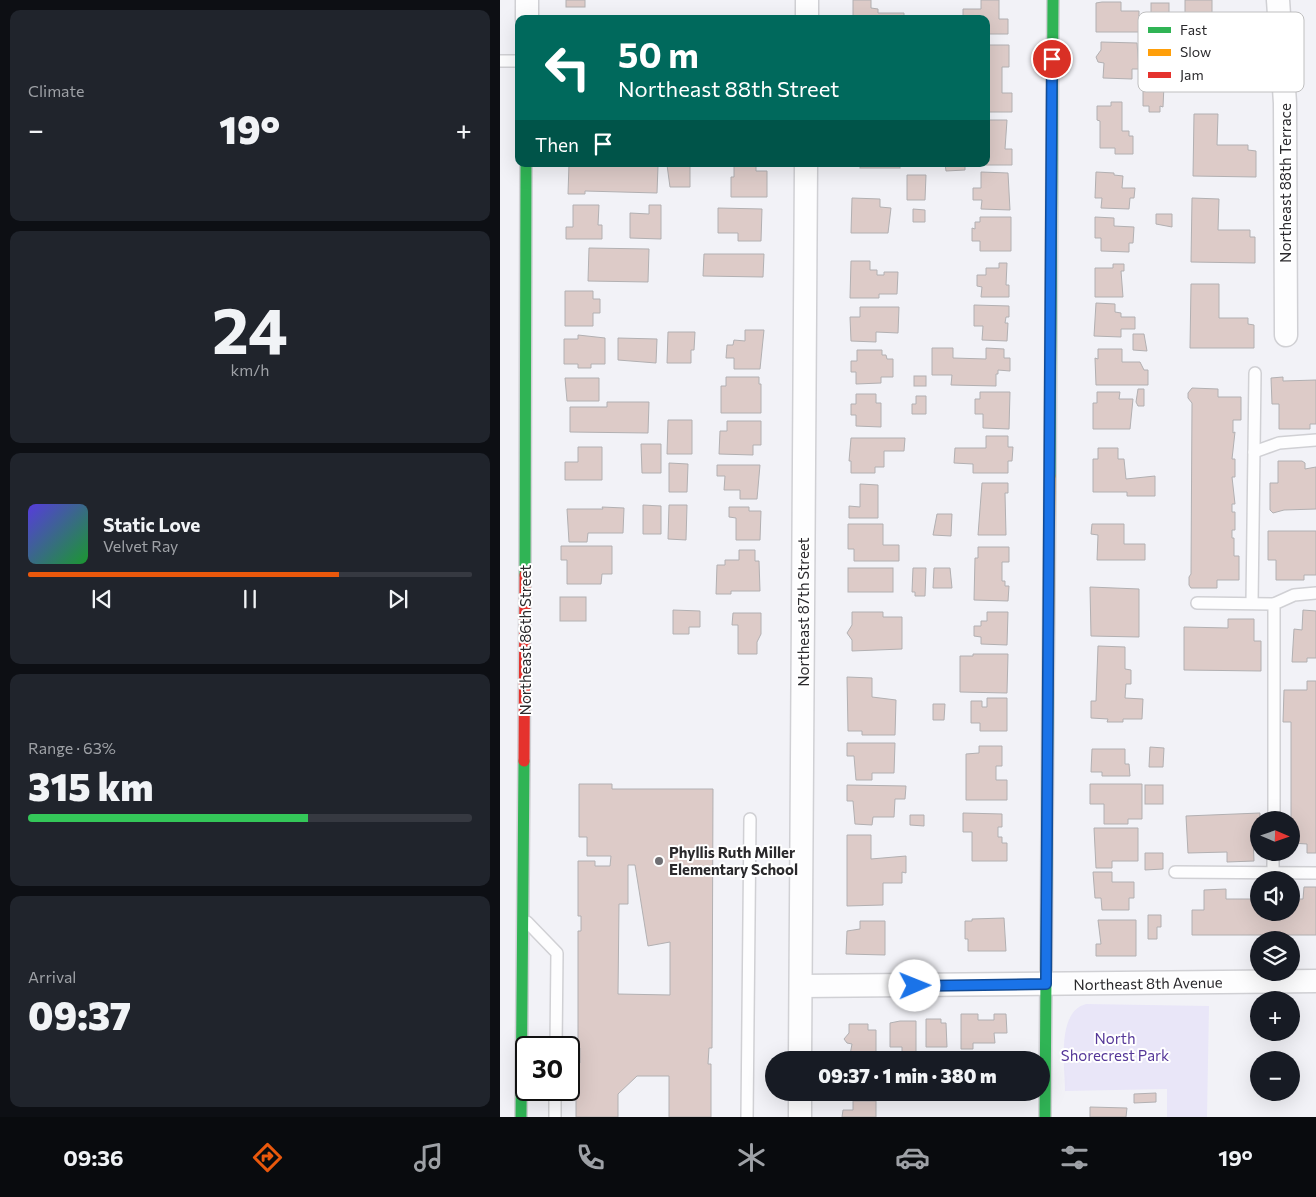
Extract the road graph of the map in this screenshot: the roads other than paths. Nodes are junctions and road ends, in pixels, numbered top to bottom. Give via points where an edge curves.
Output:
1 (527, 0) edge
2 (807, 0) edge
3 (1053, 0) edge
4 (527, 15) edge
5 (807, 15) edge
6 (500, 61) edge
7 (515, 61) edge
8 (1284, 92) edge
9 (526, 167) edge
10 (806, 167) edge
11 (1286, 335) dead end
12 (1255, 373) dead end
13 (1316, 440) edge
14 (1254, 452) junction
15 (1316, 594) edge
16 (1197, 603) dead end
17 (1252, 603) junction
18 (1274, 604) junction
19 (1274, 811) edge
20 (750, 819) dead end
21 (1174, 872) dead end
22 (1250, 873) edge
23 (1300, 873) edge
24 (1316, 873) edge
25 (524, 920) junction
26 (1316, 981) edge
27 (1046, 984) junction
28 (801, 986) junction
29 (556, 1036) edge
30 (800, 1051) edge
31 (555, 1101) edge
32 (800, 1101) edge
33 (521, 1117) edge
34 (555, 1117) edge
35 (747, 1117) edge
36 (800, 1117) edge
37 (1045, 1117) edge

1 - 4 street
2 - 5 street
3 - 27 street
6 - 7 lane
8 - 11 street, Northeast 88th Terrace
9 - 25 street, Northeast 86th Street
10 - 28 street, Northeast 87th Street
12 - 14 lane
13 - 14 lane via 1279,442
14 - 17 lane
15 - 18 lane via 1294,595
16 - 17 lane
17 - 18 lane
18 - 19 lane
20 - 35 lane
21 - 22 lane
23 - 24 lane
25 - 29 lane via 557,953
25 - 33 street, Northeast 86th Street
26 - 27 street, Northeast 8th Avenue
27 - 28 street, Northeast 8th Avenue
27 - 37 street
28 - 30 street, Northeast 87th Street
31 - 34 lane
32 - 36 street

